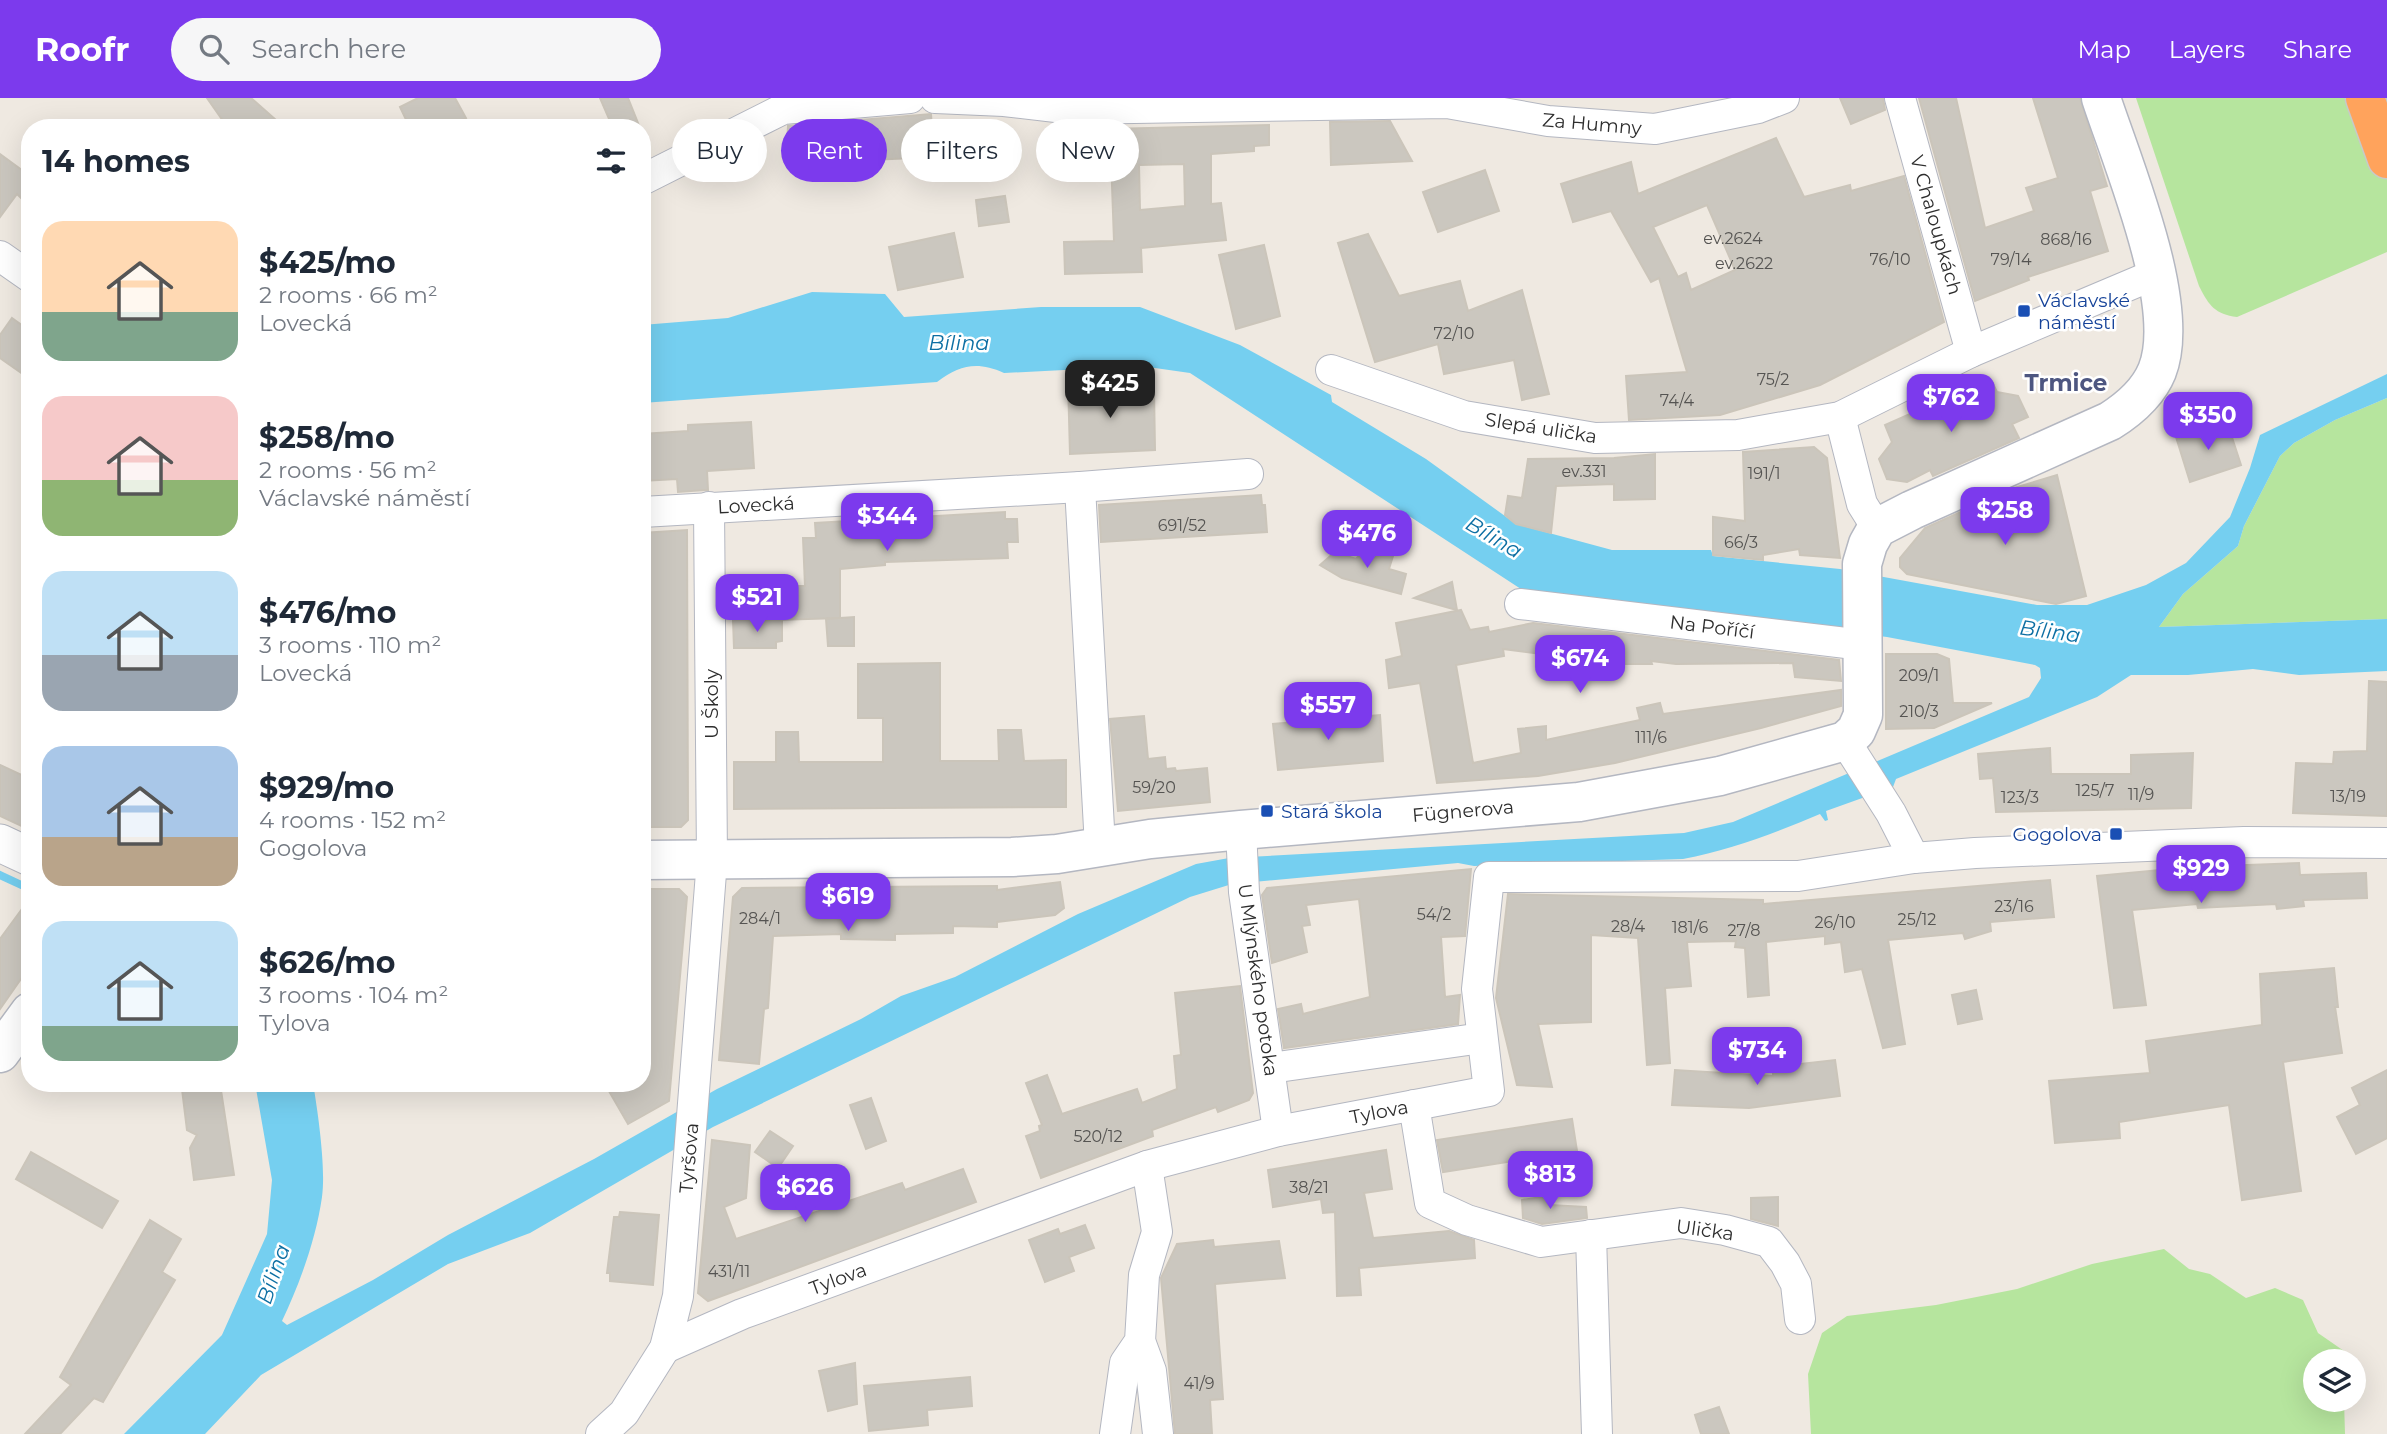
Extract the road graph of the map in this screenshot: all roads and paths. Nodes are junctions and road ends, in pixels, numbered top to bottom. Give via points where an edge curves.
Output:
1 (910, 98) edge
2 (935, 98) edge
3 (1784, 98) edge
4 (1900, 98) edge
5 (2101, 98) edge
6 (2365, 98) edge
7 (764, 107) edge
8 (2387, 159) edge
9 (651, 175) edge
10 (0, 256) edge
11 (21, 271) edge
12 (2158, 273) junction
13 (1971, 352) junction
14 (1331, 370) dead end
15 (1840, 417) junction
16 (1248, 474) dead end
17 (1080, 487) junction
18 (709, 507) junction
19 (651, 511) edge
20 (1877, 528) junction
21 (1520, 604) dead end
22 (1863, 645) junction
23 (1851, 751) junction
24 (1242, 841) junction
25 (0, 843) edge
26 (2387, 843) edge
27 (1100, 846) junction
28 (21, 853) edge
29 (1914, 858) junction
30 (651, 860) edge
31 (712, 860) junction
32 (21, 1024) edge
33 (1482, 1038) junction
34 (0, 1053) edge
35 (1271, 1068) junction
36 (1414, 1105) junction
37 (1278, 1131) junction
38 (1147, 1166) junction
39 (1591, 1235) junction
40 (1800, 1319) dead end
41 (1140, 1341) junction
42 (665, 1348) junction
43 (601, 1434) edge
44 (1115, 1434) edge
45 (1158, 1434) edge
46 (1597, 1434) edge

1 - 7 street
2 - 3 street, Za Humny via 1073,108 1447,103 1548,121 1655,130
4 - 13 street, V Chaloupkách
5 - 12 main road
6 - 8 highway
7 - 9 street
10 - 11 street
12 - 13 street
12 - 20 main road via 2164,340 2157,371 2129,409
13 - 15 street
14 - 15 street, Slepá ulička via 1464,416 1595,438 1738,435
15 - 20 street via 1862,505
16 - 17 street, Lovecká
17 - 18 street, Lovecká
17 - 27 street
18 - 19 street, Lovecká
18 - 31 street, U Školy
20 - 22 main road via 1862,565
21 - 22 street, Na Poříčí
22 - 23 main road via 1863,715
23 - 24 main road, Fügnerova via 1579,802
23 - 29 street
24 - 27 main road, Fügnerova
24 - 35 street, U Mlýnského potoka via 1244,892
25 - 28 street
26 - 29 street via 2244,842
27 - 31 main road, Fügnerova via 1012,857
29 - 33 street, Tylova via 1798,876 1489,877 1477,989
30 - 31 main road, Fügnerova
31 - 42 street, Tyršova via 678,1296
32 - 34 main road
33 - 35 street
33 - 36 street, Tylova via 1489,1091
35 - 37 street, U Mlýnského potoka
36 - 37 street, Tylova
36 - 39 street, Ulička via 1430,1203 1467,1220 1541,1242
37 - 38 street, Tylova
38 - 41 street via 1157,1232 1144,1275
38 - 42 street, Tylova via 742,1314
39 - 40 street, Ulička via 1681,1223 1769,1242 1796,1284
39 - 46 street
41 - 44 street via 1125,1363
41 - 45 street via 1151,1371
42 - 43 street, Tyršova via 624,1413

